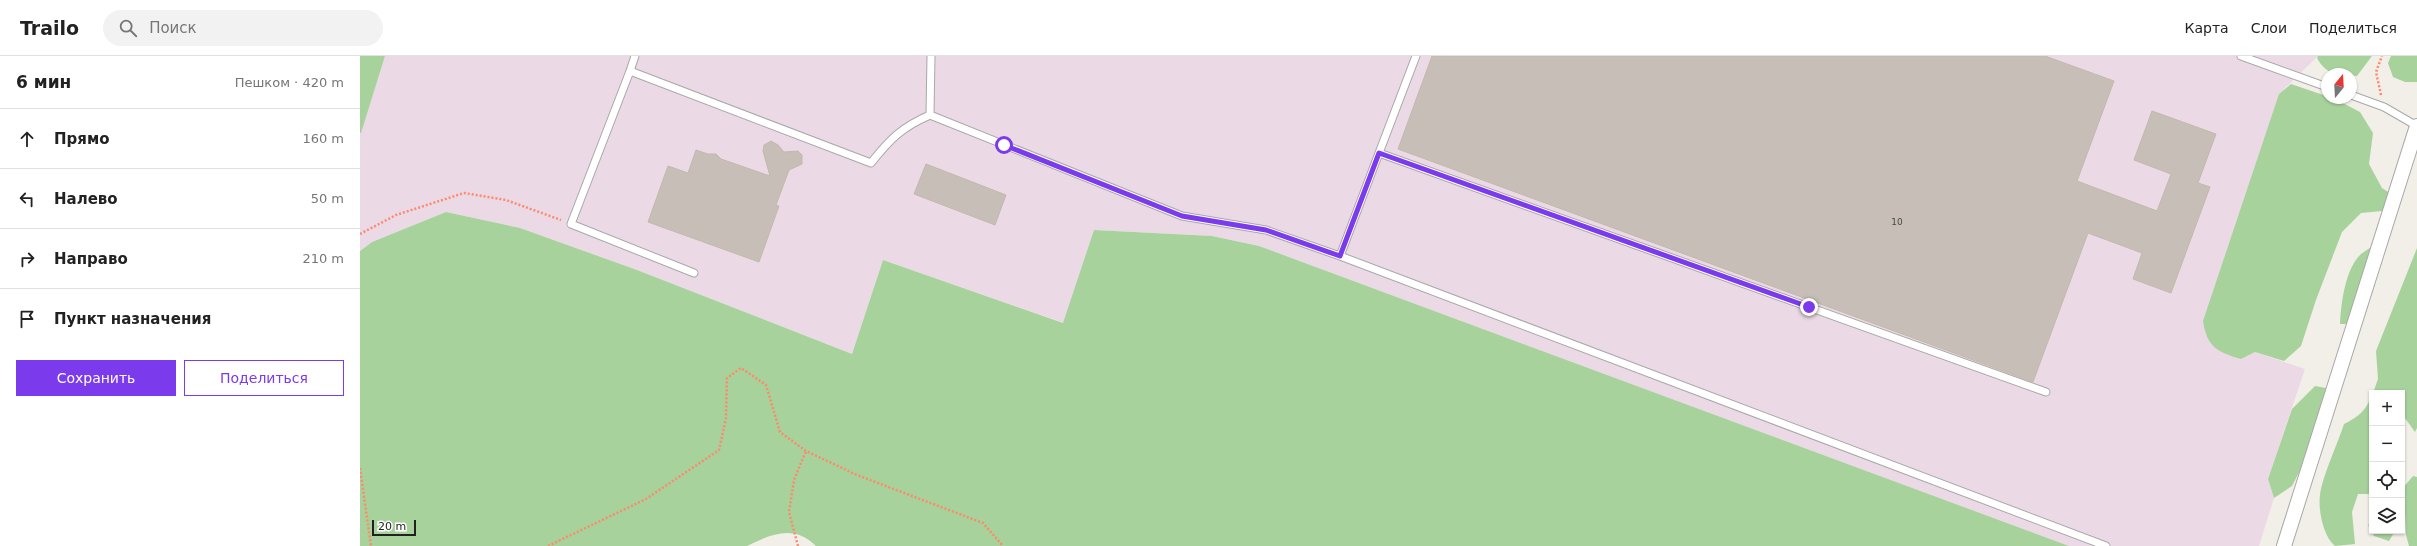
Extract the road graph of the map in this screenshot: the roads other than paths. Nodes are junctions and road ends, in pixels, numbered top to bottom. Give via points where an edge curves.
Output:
1 (635, 56) edge
2 (932, 56) edge
3 (1416, 56) edge
4 (2241, 56) edge
5 (630, 71) junction
6 (2321, 85) edge
7 (2357, 97) edge
8 (930, 115) junction
9 (2417, 126) edge
10 (1379, 153) junction
11 (1340, 256) junction
12 (694, 273) dead end
13 (2046, 392) dead end
14 (2106, 546) edge
15 (2284, 546) edge

1 - 5 lane
2 - 8 lane
3 - 10 lane
4 - 6 lane
5 - 8 lane via 871,163 884,146 908,125
5 - 12 lane via 572,224
7 - 9 lane via 2384,107
8 - 11 lane via 1182,216 1266,230
9 - 15 street
10 - 11 lane
10 - 13 lane
11 - 14 lane

